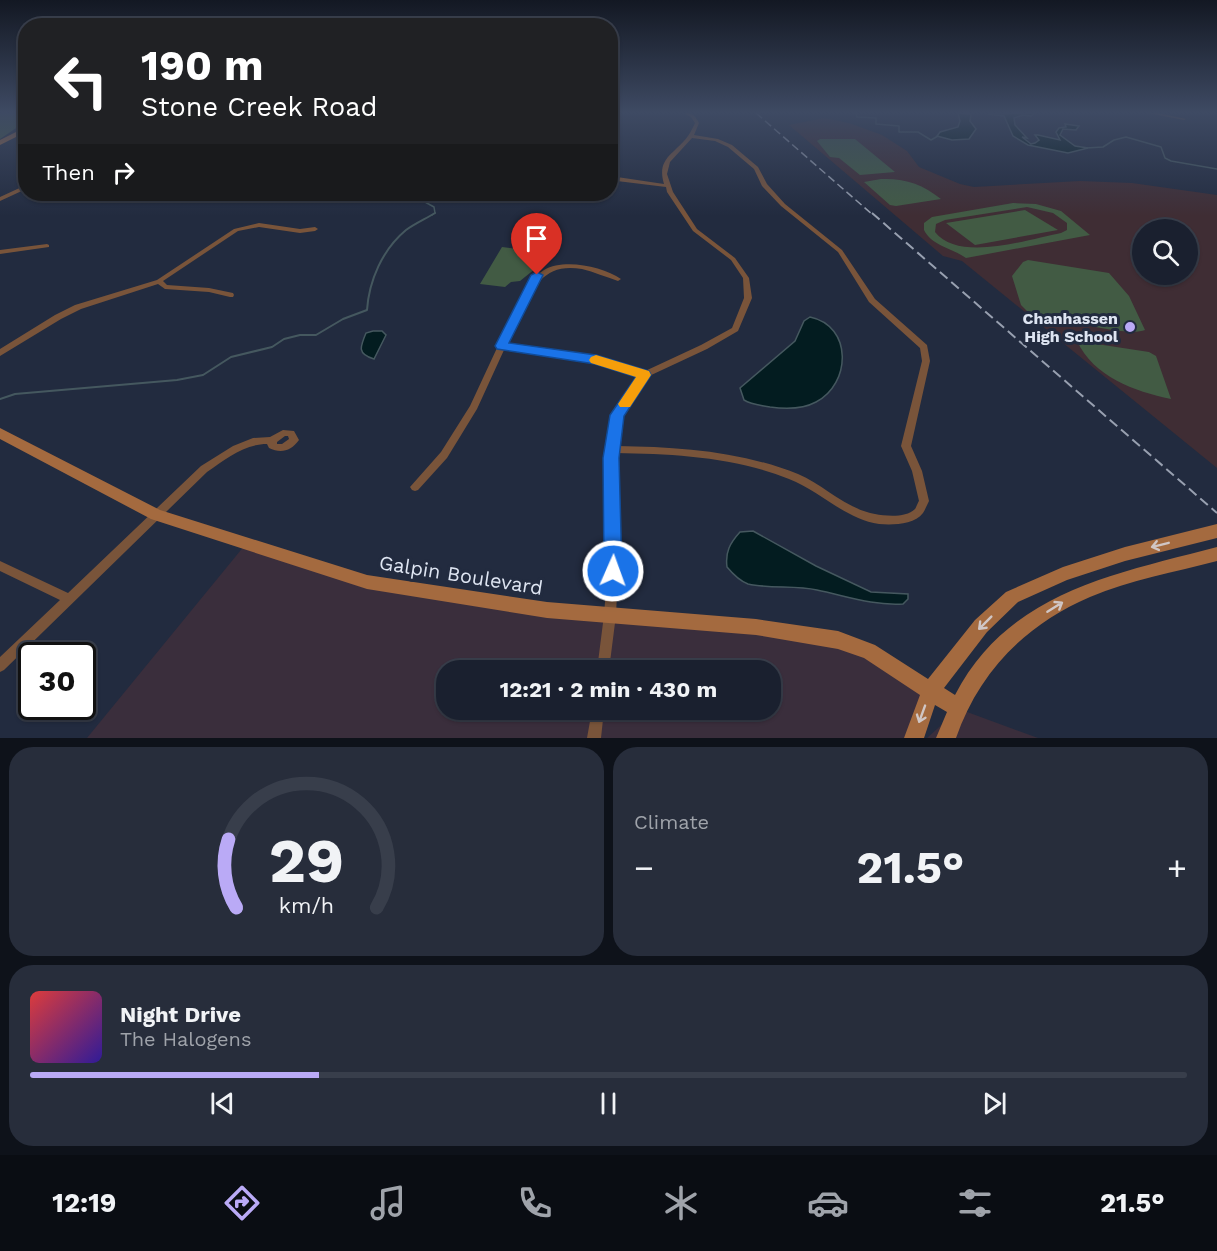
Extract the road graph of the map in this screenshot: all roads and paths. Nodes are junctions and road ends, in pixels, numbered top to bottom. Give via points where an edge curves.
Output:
1 (680, 147) edge
2 (729, 147) edge
3 (618, 179) edge
4 (668, 186) junction
5 (18, 191) edge
6 (0, 199) edge
7 (315, 229) dead end
8 (47, 246) dead end
9 (0, 252) edge
10 (618, 279) dead end
11 (159, 281) junction
12 (230, 295) dead end
13 (501, 346) junction
14 (0, 353) edge
15 (644, 375) junction
16 (0, 433) edge
17 (272, 440) dead end
18 (612, 449) junction
19 (415, 487) dead end
20 (156, 515) junction
21 (1217, 531) edge
22 (1217, 554) edge
23 (0, 566) edge
24 (69, 599) junction
25 (610, 615) junction
26 (604, 660) edge
27 (0, 666) edge
28 (931, 690) junction
29 (959, 709) junction
30 (597, 720) edge
31 (594, 738) edge
32 (914, 738) edge
33 (946, 738) edge

1 - 4 street via 667,162 664,174
2 - 18 street via 756,168 764,185 783,205 840,251 872,300 924,347 926,361 906,446 924,501 917,513 902,519 874,519 794,476 723,455
3 - 4 street
4 - 15 street via 680,212 695,230 734,259 746,278 748,298 735,329
5 - 6 street
7 - 11 street via 247,226
8 - 9 street
10 - 13 street via 568,265 537,275
11 - 12 street via 165,287
11 - 14 street via 78,307
13 - 15 street via 596,360
13 - 19 street via 474,407 444,455
15 - 18 street via 617,415
16 - 20 street, Galpin Boulevard
17 - 20 street via 254,440 227,453 204,469
18 - 25 street via 614,550
20 - 24 street
20 - 25 street, Galpin Boulevard via 367,582 547,610
21 -> 28 street via 1063,574 1012,597 981,626
29 -> 22 street via 987,661 1056,605 1085,591
23 - 24 street
24 - 27 street
25 - 26 street
25 - 28 street, Galpin Boulevard via 756,627 838,640 869,651
28 - 29 street, Galpin Boulevard
28 -> 32 street
29 - 33 street
30 - 31 street

